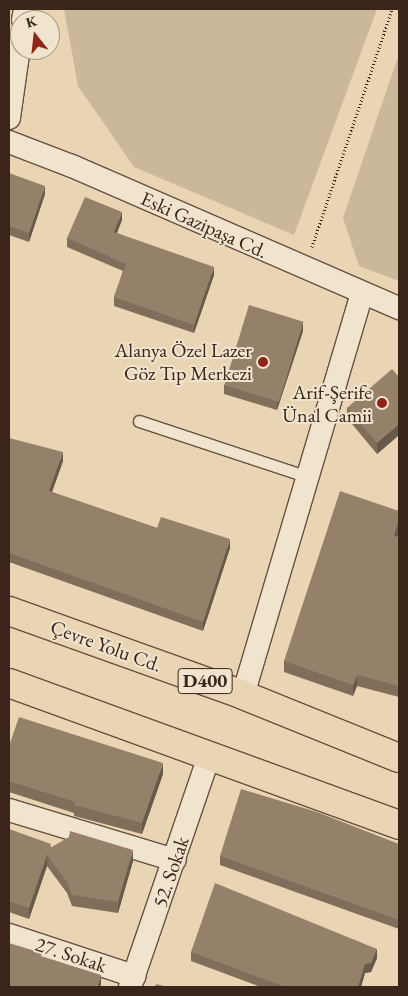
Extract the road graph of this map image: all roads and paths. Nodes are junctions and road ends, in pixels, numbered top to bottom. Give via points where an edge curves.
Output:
1 (392, 9) edge
2 (17, 60) edge
3 (9, 118) edge
4 (9, 142) edge
5 (304, 269) junction
6 (362, 294) junction
7 (399, 308) edge
8 (139, 421) dead end
9 (308, 477) junction
10 (9, 611) edge
11 (9, 683) edge
12 (243, 695) junction
13 (209, 756) junction
14 (399, 758) edge
15 (9, 810) edge
16 (399, 825) edge
17 (176, 860) junction
18 (9, 935) edge
19 (132, 982) edge

1 - 5 path
2 - 3 street
4 - 5 street, Eski Gazipaşa Cd. via 72,166
5 - 6 street, Eski Gazipaşa Cd.
6 - 7 street, Eski Gazipaşa Cd.
6 - 9 street
8 - 9 lane
9 - 12 street
10 - 12 highway, Çevre Yolu Cd. / D400
11 - 13 highway
12 - 14 highway, Çevre Yolu Cd. / D400
13 - 16 highway
13 - 17 street, 52. Sokak
15 - 17 street
17 - 19 street, 52. Sokak
18 - 19 street, 27. Sokak

